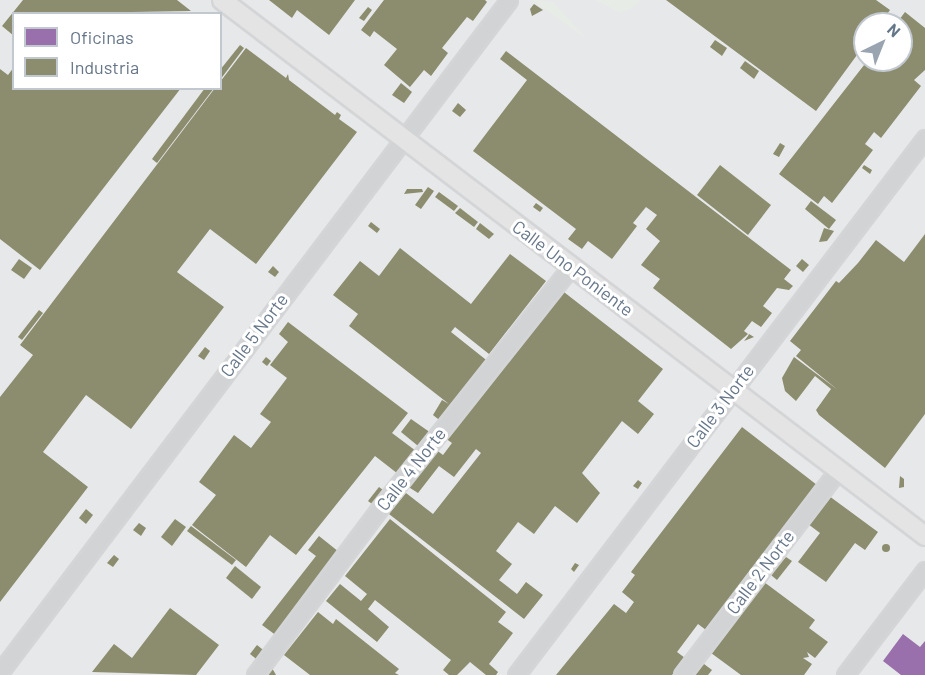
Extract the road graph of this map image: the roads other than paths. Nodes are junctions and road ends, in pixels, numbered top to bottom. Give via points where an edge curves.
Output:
1 (222, 0) edge
2 (509, 0) edge
3 (402, 138) junction
4 (925, 138) edge
5 (571, 267) junction
6 (733, 390) junction
7 (838, 470) junction
8 (925, 536) edge
9 (925, 570) edge
10 (0, 672) edge
11 (255, 675) edge
12 (516, 675) edge
13 (682, 675) edge
14 (845, 675) edge

1 - 3 main road, Calle Uno Poniente
2 - 3 street, Calle 5 Norte
3 - 5 main road, Calle Uno Poniente
3 - 10 street, Calle 5 Norte
4 - 6 street, Calle 3 Norte
5 - 6 main road, Calle Uno Poniente
5 - 11 street, Calle 4 Norte via 379,509
6 - 7 main road, Calle Uno Poniente
6 - 12 street, Calle 3 Norte
7 - 8 main road, Calle Uno Poniente
7 - 13 street, Calle 2 Norte
9 - 14 street

